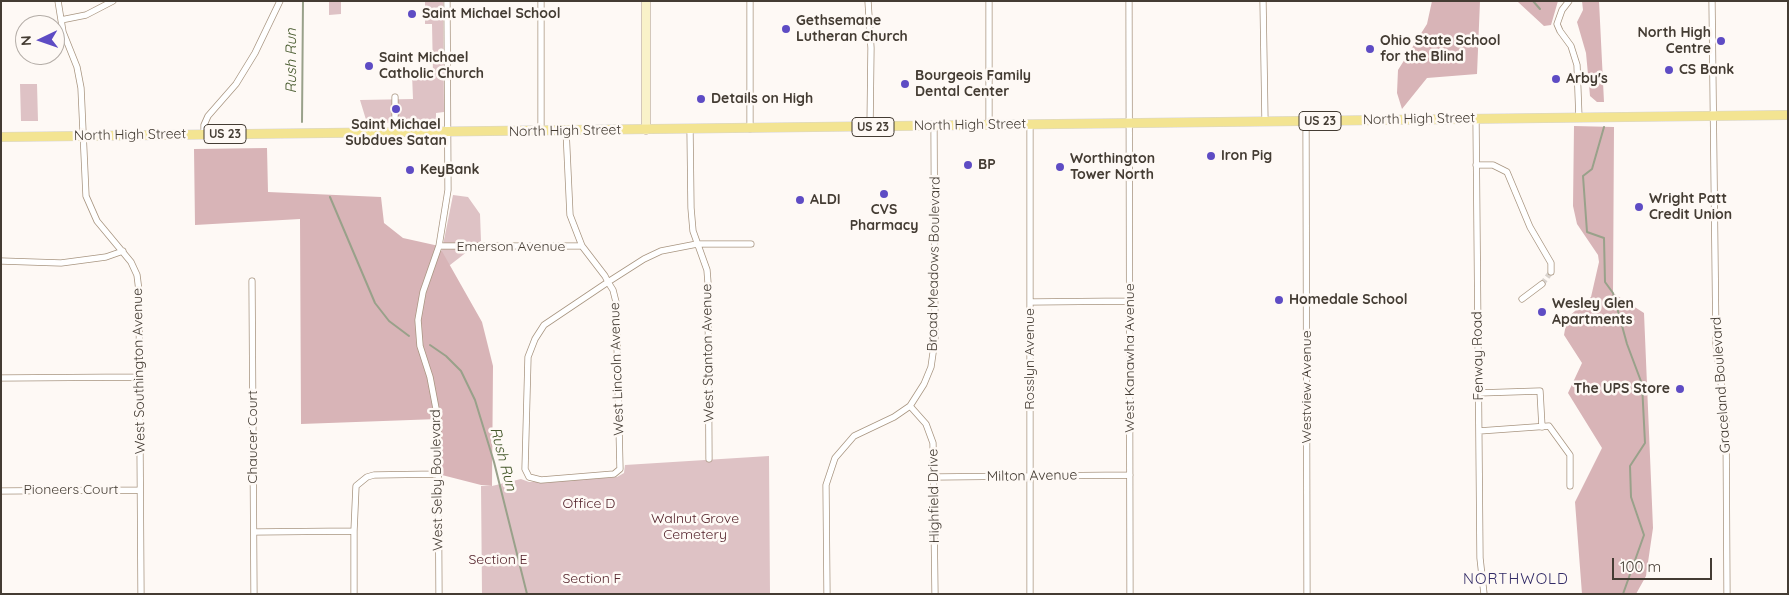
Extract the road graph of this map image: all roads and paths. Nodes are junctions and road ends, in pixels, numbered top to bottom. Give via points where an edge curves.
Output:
1 (58, 1) edge
2 (113, 1) edge
3 (280, 1) edge
4 (447, 1) edge
5 (541, 1) edge
6 (646, 1) edge
7 (750, 1) edge
8 (868, 1) edge
9 (989, 1) edge
10 (1129, 1) edge
11 (1263, 1) edge
12 (1712, 1) edge
13 (1566, 2) edge
14 (60, 15) edge
15 (65, 19) edge
16 (65, 33) edge
17 (395, 97) dead end
18 (1788, 115) edge
19 (1714, 116) junction
20 (1579, 118) junction
21 (1476, 119) junction
22 (1265, 121) junction
23 (1306, 121) junction
24 (1129, 123) junction
25 (395, 124) dead end
26 (1030, 124) junction
27 (989, 125) junction
28 (934, 126) junction
29 (870, 127) junction
30 (750, 128) junction
31 (690, 129) junction
32 (566, 130) junction
33 (646, 130) junction
34 (541, 131) junction
35 (448, 132) junction
36 (204, 134) junction
37 (1, 136) edge
38 (83, 136) junction
39 (1476, 165) junction
40 (698, 244) junction
41 (751, 244) dead end
42 (440, 246) junction
43 (582, 246) junction
44 (123, 251) junction
45 (1, 261) edge
46 (1551, 272) dead end
47 (252, 281) dead end
48 (608, 282) junction
49 (1542, 284) tunnel mouth
50 (1522, 299) dead end
51 (1130, 301) junction
52 (1030, 302) junction
53 (140, 377) junction
54 (1, 378) edge
55 (1478, 393) junction
56 (910, 406) junction
57 (1542, 427) junction
58 (1479, 431) junction
59 (709, 459) dead end
60 (438, 474) junction
61 (1130, 475) junction
62 (1030, 476) junction
63 (935, 477) junction
64 (1570, 486) dead end
65 (140, 490) junction
66 (1, 491) edge
67 (354, 531) junction
68 (254, 532) junction
69 (141, 594) edge
70 (254, 594) edge
71 (354, 594) edge
72 (439, 594) edge
73 (827, 594) edge
74 (935, 594) edge
75 (1030, 594) edge
76 (1130, 594) edge
77 (1307, 594) edge
78 (1484, 594) edge
79 (1727, 594) edge

1 - 14 street, West Southington Avenue
2 - 15 street via 86,15
3 - 36 street via 236,84 208,116
4 - 35 street, West Selby Boulevard
5 - 34 street
6 - 33 main road
7 - 30 street
8 - 29 street
9 - 27 street
10 - 24 street, West Kanawha Avenue
11 - 22 street
12 - 19 street, Graceland Boulevard
13 - 20 street via 1557,24 1571,46 1577,65
16 - 38 street, West Southington Avenue via 80,81
17 - 25 street
18 - 19 main road, North High Street / US 23
19 - 20 main road, North High Street / US 23
19 - 79 street, Graceland Boulevard via 1716,344 1726,421
20 - 21 main road, North High Street / US 23
21 - 23 main road, North High Street / US 23
21 - 39 street, Fenway Road
22 - 23 main road, North High Street / US 23
22 - 24 main road, North High Street / US 23
23 - 77 street, Westview Avenue
24 - 26 main road, North High Street / US 23
24 - 51 street, West Kanawha Avenue
26 - 27 main road, North High Street / US 23
26 - 52 street, Rosslyn Avenue
27 - 28 main road, North High Street / US 23
28 - 29 main road, North High Street / US 23
28 - 56 street, Broad Meadows Boulevard via 935,347 928,375
29 - 30 main road, North High Street / US 23
30 - 31 main road, North High Street / US 23
31 - 33 main road, North High Street / US 23
31 - 40 street, West Stanton Avenue via 691,208
32 - 33 main road, North High Street / US 23
32 - 34 main road, North High Street / US 23
32 - 43 street, West Lincoln Avenue via 568,204
34 - 35 main road, North High Street / US 23
35 - 36 main road, North High Street / US 23
35 - 42 street, West Selby Boulevard via 448,190
36 - 38 main road, North High Street / US 23
37 - 38 main road, North High Street / US 23
38 - 44 street, West Southington Avenue via 84,183 88,202 97,221
39 - 46 street via 1493,165 1506,172 1530,227 1551,263
39 - 55 street, Fenway Road
40 - 41 street
40 - 48 street via 661,251
40 - 59 street, West Stanton Avenue via 708,283
42 - 43 street, Emerson Avenue
42 - 60 street, West Selby Boulevard via 423,292 418,332 438,419
43 - 48 street, West Lincoln Avenue
44 - 45 street via 106,257 61,263
44 - 53 street, West Southington Avenue via 137,275
47 - 68 street, Chaucer Court
48 - 48 street, West Lincoln Avenue via 544,326 530,348 526,474 529,478 541,480 616,474 620,469 618,316 613,290
49 - 50 street
51 - 52 street
51 - 61 street, West Kanawha Avenue
52 - 62 street, Rosslyn Avenue
53 - 54 street
53 - 65 street, West Southington Avenue
55 - 57 street via 1540,391
55 - 58 street, Fenway Road
56 - 63 street, Highfield Drive via 930,432
56 - 73 street, Broad Meadows Boulevard via 854,436 835,458 826,485
57 - 58 street
57 - 64 street via 1549,426 1570,455
58 - 78 street, Fenway Road via 1480,558
60 - 67 street via 367,477 356,486
60 - 72 street, West Selby Boulevard
61 - 62 street, Milton Avenue
61 - 76 street, West Kanawha Avenue
62 - 63 street, Milton Avenue
62 - 75 street, Rosslyn Avenue
63 - 74 street, Highfield Drive
65 - 66 street, Pioneers Court
65 - 69 street, West Southington Avenue
67 - 68 street
67 - 71 street
68 - 70 street, Chaucer Court

